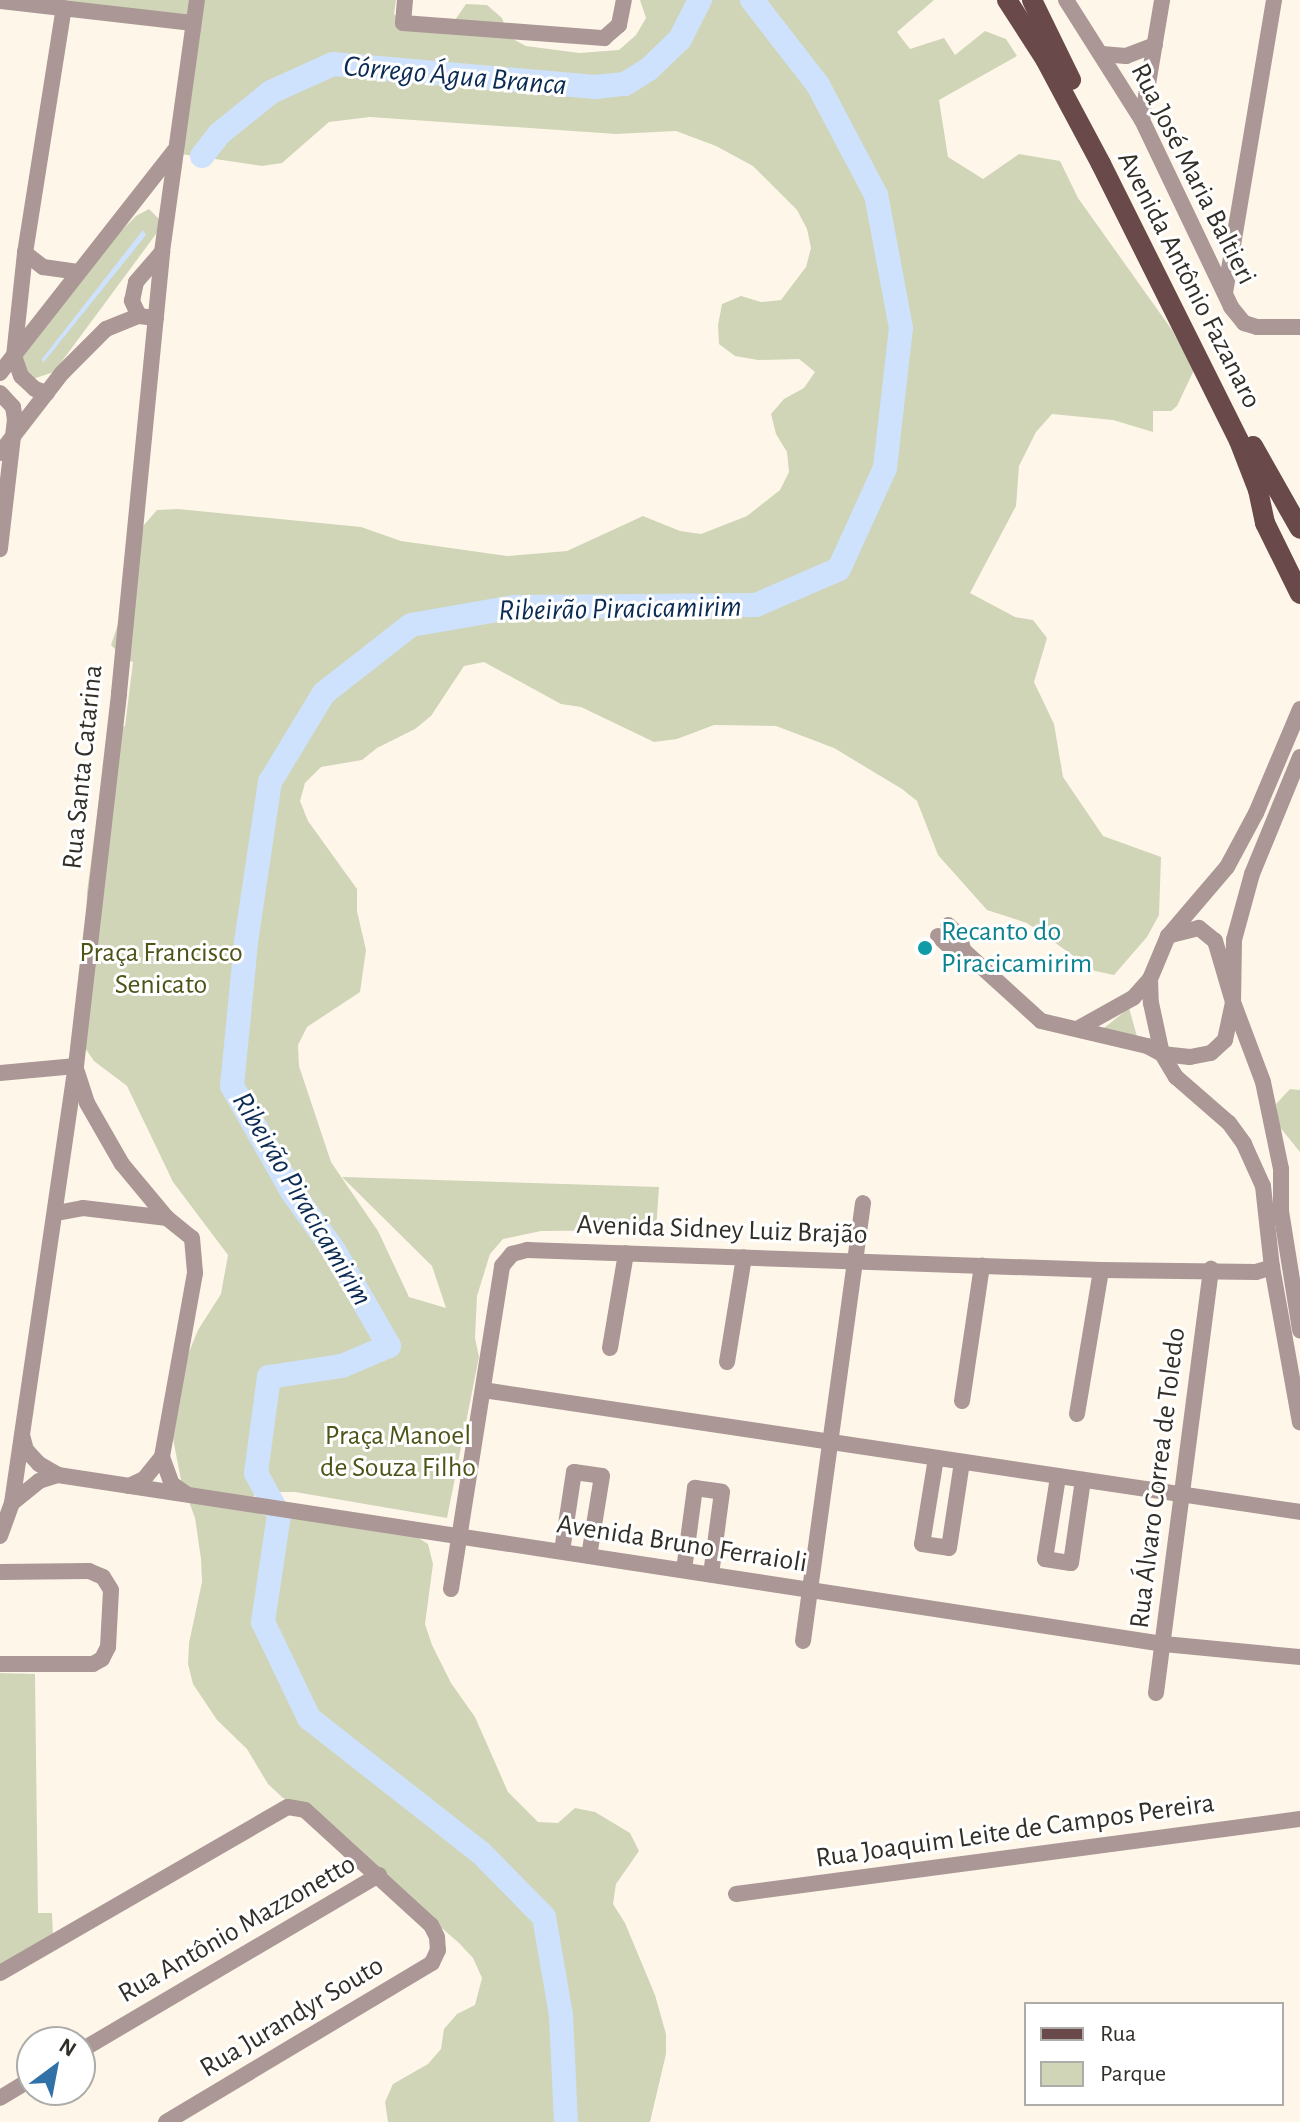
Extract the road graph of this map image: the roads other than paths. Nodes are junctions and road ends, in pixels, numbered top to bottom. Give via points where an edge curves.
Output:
1 (197, 0) edge
2 (405, 0) edge
3 (624, 0) edge
4 (1007, 0) edge
5 (1032, 0) edge
6 (1066, 0) edge
7 (1162, 0) edge
8 (1274, 0) edge
9 (0, 1) edge
10 (64, 8) junction
11 (193, 23) junction
12 (1155, 45) junction
13 (1102, 54) junction
14 (1142, 120) junction
15 (175, 149) junction
16 (134, 204) junction
17 (168, 205) junction
18 (162, 252) junction
19 (25, 253) junction
20 (78, 272) junction
21 (1225, 295) junction
22 (148, 317) junction
23 (1300, 327) edge
24 (15, 349) junction
25 (0, 373) edge
26 (0, 393) edge
27 (47, 393) junction
28 (15, 435) junction
29 (0, 453) edge
30 (1300, 529) edge
31 (1274, 541) junction
32 (1300, 541) edge
33 (0, 549) edge
34 (1298, 584) edge
35 (1300, 709) edge
36 (1300, 757) edge
37 (943, 930) dead end
38 (1168, 936) junction
39 (1150, 979) junction
40 (1233, 1002) junction
41 (1079, 1028) junction
42 (1162, 1054) junction
43 (76, 1066) junction
44 (0, 1073) edge
45 (863, 1203) dead end
46 (57, 1213) junction
47 (167, 1218) junction
48 (626, 1253) junction
49 (744, 1257) junction
50 (855, 1259) junction
51 (982, 1265) junction
52 (1272, 1267) junction
53 (1211, 1269) junction
54 (1101, 1270) junction
55 (1300, 1330) edge
56 (610, 1348) dead end
57 (727, 1362) dead end
58 (483, 1390) junction
59 (962, 1401) dead end
60 (1077, 1414) dead end
61 (1300, 1422) edge
62 (22, 1433) junction
63 (830, 1442) junction
64 (162, 1457) junction
65 (936, 1458) junction
66 (962, 1462) junction
67 (58, 1475) junction
68 (1058, 1477) junction
69 (1083, 1480) junction
70 (129, 1486) junction
71 (187, 1494) junction
72 (1182, 1494) junction
73 (12, 1503) junction
74 (1300, 1512) edge
75 (0, 1536) edge
76 (461, 1536) junction
77 (562, 1551) junction
78 (589, 1556) junction
79 (684, 1570) junction
80 (0, 1572) edge
81 (711, 1574) junction
82 (451, 1589) dead end
83 (810, 1590) junction
84 (803, 1641) dead end
85 (1164, 1644) junction
86 (1300, 1657) edge
87 (0, 1664) edge
88 (1156, 1693) dead end
89 (1300, 1819) edge
90 (379, 1875) junction
91 (736, 1894) dead end
92 (0, 1973) edge
93 (96, 2042) edge
94 (166, 2122) edge

1 - 11 street, Rua Santa Catarina
2 - 3 street via 403,23 604,38 619,25
4 - 31 main road, Avenida Antônio Fazanaro via 1101,164 1225,414
5 - 30 main road, Avenida Antônio Fazanaro via 1265,469
6 - 13 street, Rua José Maria Baltieri
7 - 12 street
8 - 21 street
9 - 10 street
10 - 11 street
10 - 19 street
11 - 15 street, Rua Santa Catarina
12 - 13 street via 1126,56
12 - 14 street
13 - 14 street, Rua José Maria Baltieri
14 - 21 street, Rua José Maria Baltieri
15 - 16 street
15 - 17 street, Rua Santa Catarina
16 - 17 street via 150,199
16 - 20 street
17 - 18 street, Rua Santa Catarina
18 - 22 street, Rua Santa Catarina
18 - 22 street via 136,282 132,301
19 - 20 street via 43,267
19 - 24 street
20 - 24 street
21 - 23 street, Rua José Maria Baltieri via 1244,323
22 - 27 street via 106,329
22 - 43 street, Rua Santa Catarina via 119,693
24 - 25 street
24 - 27 street via 21,376
26 - 28 street via 13,407
27 - 28 street
28 - 29 street
28 - 33 street
31 - 32 main road via 1291,547
31 - 34 main road, Avenida Antônio Fazanaro
35 - 38 street via 1227,867
36 - 40 street via 1252,874 1234,940
37 - 41 street via 950,947 963,950 1041,1021
38 - 39 street
38 - 40 street via 1199,928 1215,941
39 - 41 street via 1133,998
39 - 42 street
40 - 42 street via 1219,1048 1201,1056
40 - 55 street via 1263,1082 1281,1169 1281,1211
41 - 42 street
42 - 52 street via 1176,1077 1229,1123 1258,1171 1267,1202
43 - 44 street
43 - 46 street, Rua Santa Catarina
43 - 47 street via 87,1103 122,1164
45 - 50 street
46 - 47 street via 83,1208
46 - 62 street, Rua Santa Catarina
47 - 64 street via 192,1238 195,1273
48 - 49 street, Avenida Sidney Luiz Brajão
48 - 56 street
48 - 58 street, Avenida Sidney Luiz Brajão via 512,1254 502,1266
49 - 50 street, Avenida Sidney Luiz Brajão
49 - 57 street
50 - 51 street, Avenida Sidney Luiz Brajão
50 - 63 street
51 - 54 street, Avenida Sidney Luiz Brajão
51 - 59 street
52 - 53 street, Avenida Sidney Luiz Brajão via 1256,1272
52 - 61 street
53 - 54 street, Avenida Sidney Luiz Brajão
53 - 72 street, Rua Álvaro Correa de Toledo
54 - 60 street
58 - 63 street
58 - 76 street, Avenida Sidney Luiz Brajão
62 - 67 street via 32,1457
62 - 73 street, Rua Santa Catarina
63 - 65 street
63 - 83 street
64 - 70 street via 144,1479
64 - 71 street via 172,1484
65 - 66 street
65 - 66 street via 922,1544 949,1548
66 - 68 street
67 - 70 street, Avenida Bruno Ferraioli
67 - 73 street via 39,1481
68 - 69 street
68 - 69 street via 1045,1559 1071,1563
69 - 72 street
70 - 71 street, Avenida Bruno Ferraioli
71 - 76 street, Avenida Bruno Ferraioli
72 - 74 street
72 - 85 street, Rua Álvaro Correa de Toledo
73 - 75 street, Rua Santa Catarina
76 - 77 street, Avenida Bruno Ferraioli
76 - 82 street, Avenida Sidney Luiz Brajão
77 - 78 street, Avenida Bruno Ferraioli
77 - 78 street via 574,1472 602,1476
78 - 79 street, Avenida Bruno Ferraioli
79 - 81 street, Avenida Bruno Ferraioli
79 - 81 street via 695,1488 722,1492
80 - 87 street via 89,1571 103,1577 111,1590 108,1647 102,1659 93,1664
81 - 83 street, Avenida Bruno Ferraioli
83 - 84 street
83 - 85 street, Avenida Bruno Ferraioli
85 - 86 street, Avenida Bruno Ferraioli
85 - 88 street, Rua Álvaro Correa de Toledo
89 - 91 street, Rua Joaquim Leite de Campos Pereira
90 - 92 street via 305,1810 288,1807
90 - 93 street, Rua Antônio Mazzonetto
90 - 94 street, Rua Jurandyr Souto via 431,1925 438,1950 432,1963

